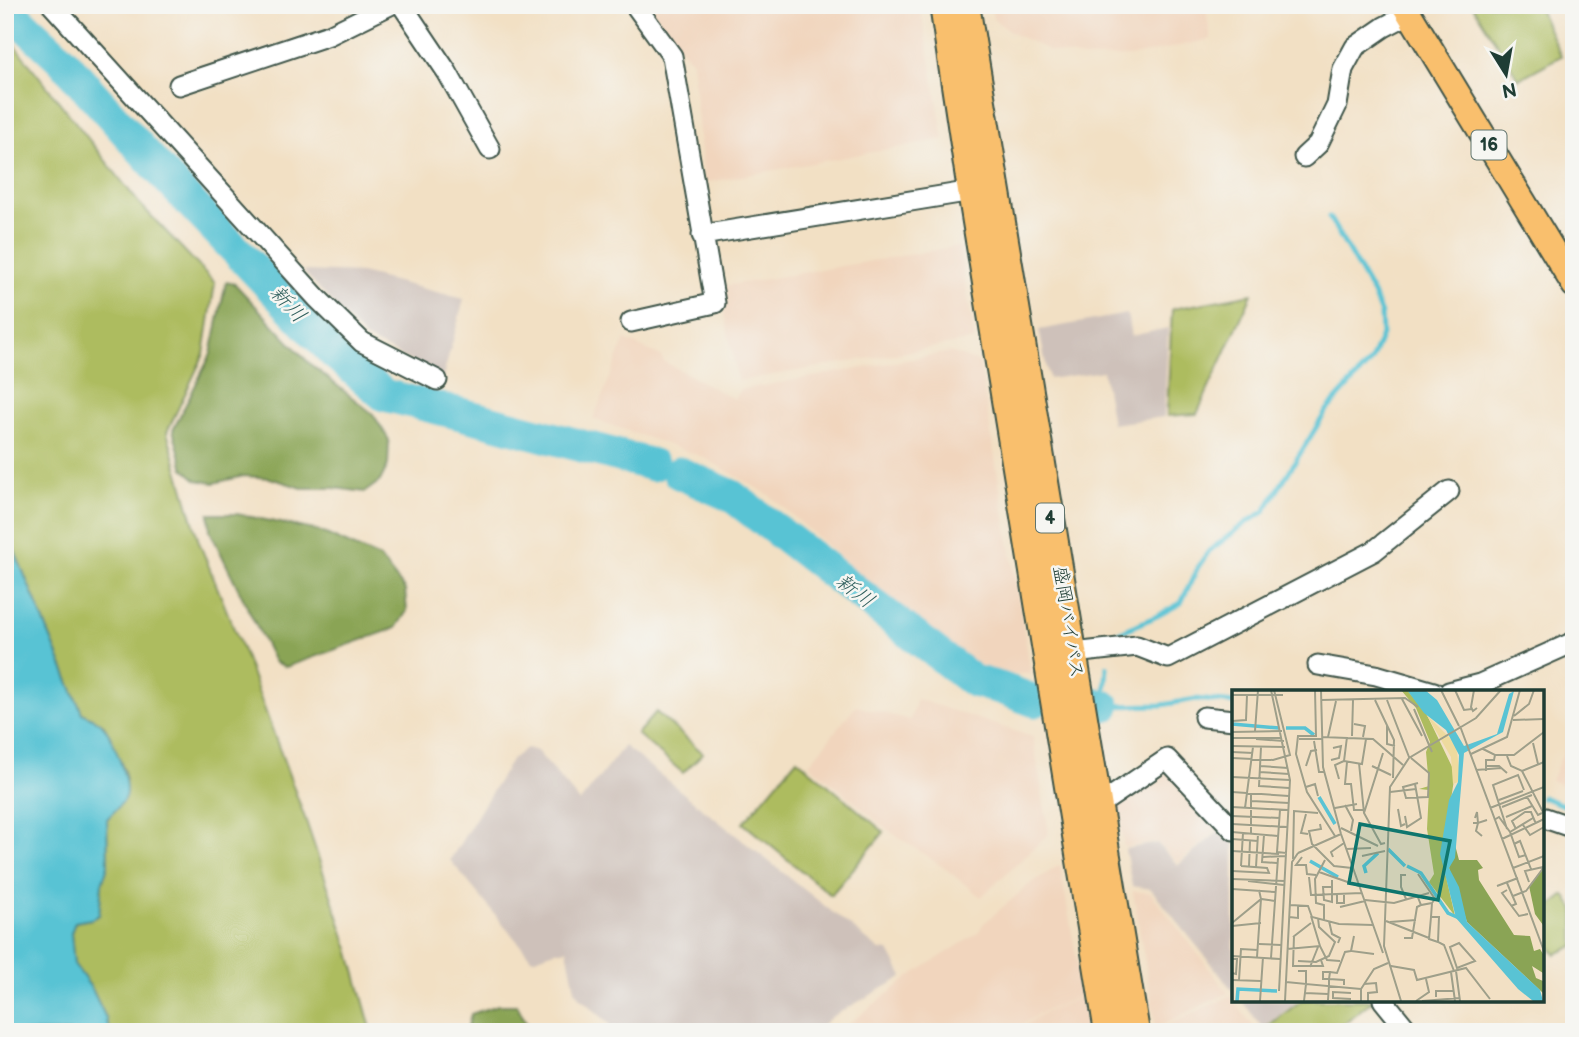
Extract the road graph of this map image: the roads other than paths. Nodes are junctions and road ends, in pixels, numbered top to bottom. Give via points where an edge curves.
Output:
1 (52, 5) edge
2 (402, 5) edge
3 (635, 5) edge
4 (944, 5) edge
5 (965, 5) edge
6 (382, 7) edge
7 (1407, 10) edge
8 (179, 85) dead end
9 (490, 149) dead end
10 (1304, 158) dead end
11 (972, 191) junction
12 (702, 236) junction
13 (1571, 273) edge
14 (631, 322) dead end
15 (437, 380) dead end
16 (1448, 491) dead end
17 (1574, 642) edge
18 (1073, 653) junction
19 (1318, 665) dead end
20 (1427, 690) edge
21 (1458, 690) edge
22 (1204, 717) dead end
23 (1232, 720) edge
24 (1096, 801) junction
25 (1544, 818) edge
26 (1232, 828) edge
27 (1574, 828) edge
28 (1385, 1002) edge
29 (1110, 1032) edge
30 (1135, 1032) edge
31 (1409, 1032) edge

1 - 15 street via 362,342
2 - 9 street
3 - 12 street via 672,56
4 - 11 highway, 盛岡バイパス / 4
5 - 18 highway, 盛岡バイパス / 4
6 - 8 street via 329,35
7 - 10 street via 1355,47 1343,69 1337,104 1318,145
7 - 13 main road, 16
11 - 12 street
11 - 29 highway, 盛岡バイパス / 4
12 - 14 street via 715,303
16 - 18 street via 1374,551 1168,658 1137,646
17 - 21 street
18 - 24 highway, 盛岡バイパス / 4
19 - 20 street
22 - 23 street
24 - 26 street via 1108,799 1167,759
24 - 30 highway, 盛岡バイパス / 4
25 - 27 street
28 - 31 street

